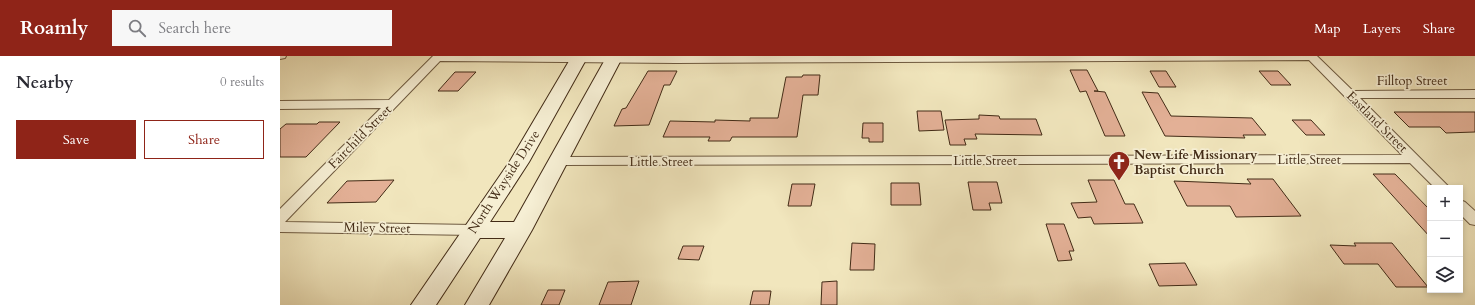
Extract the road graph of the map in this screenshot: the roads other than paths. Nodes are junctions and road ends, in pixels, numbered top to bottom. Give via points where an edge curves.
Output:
1 (1312, 56) edge
2 (438, 57) edge
3 (579, 57) edge
4 (614, 57) edge
5 (1475, 94) edge
6 (1350, 95) junction
7 (392, 104) junction
8 (280, 105) edge
9 (1413, 159) junction
10 (557, 161) junction
11 (1440, 185) edge
12 (1463, 208) edge
13 (280, 218) edge
14 (1475, 220) edge
15 (280, 227) edge
16 (474, 230) junction
17 (521, 230) junction
18 (423, 305) edge
19 (477, 305) edge

1 - 4 street via 684,60
1 - 6 street, Eastland Street
2 - 3 street
2 - 7 street, Fairchild Street
3 - 4 street
3 - 16 main road, North Wayside Drive via 519,162
4 - 10 main road
5 - 6 street, Filltop Street
6 - 9 street, Eastland Street
7 - 8 street
7 - 13 street, Fairchild Street
9 - 10 street, Little Street
9 - 11 street, Eastland Street
10 - 17 main road
12 - 14 street
15 - 16 street, Miley Street
16 - 17 main road
16 - 18 main road, North Wayside Drive
17 - 19 main road

